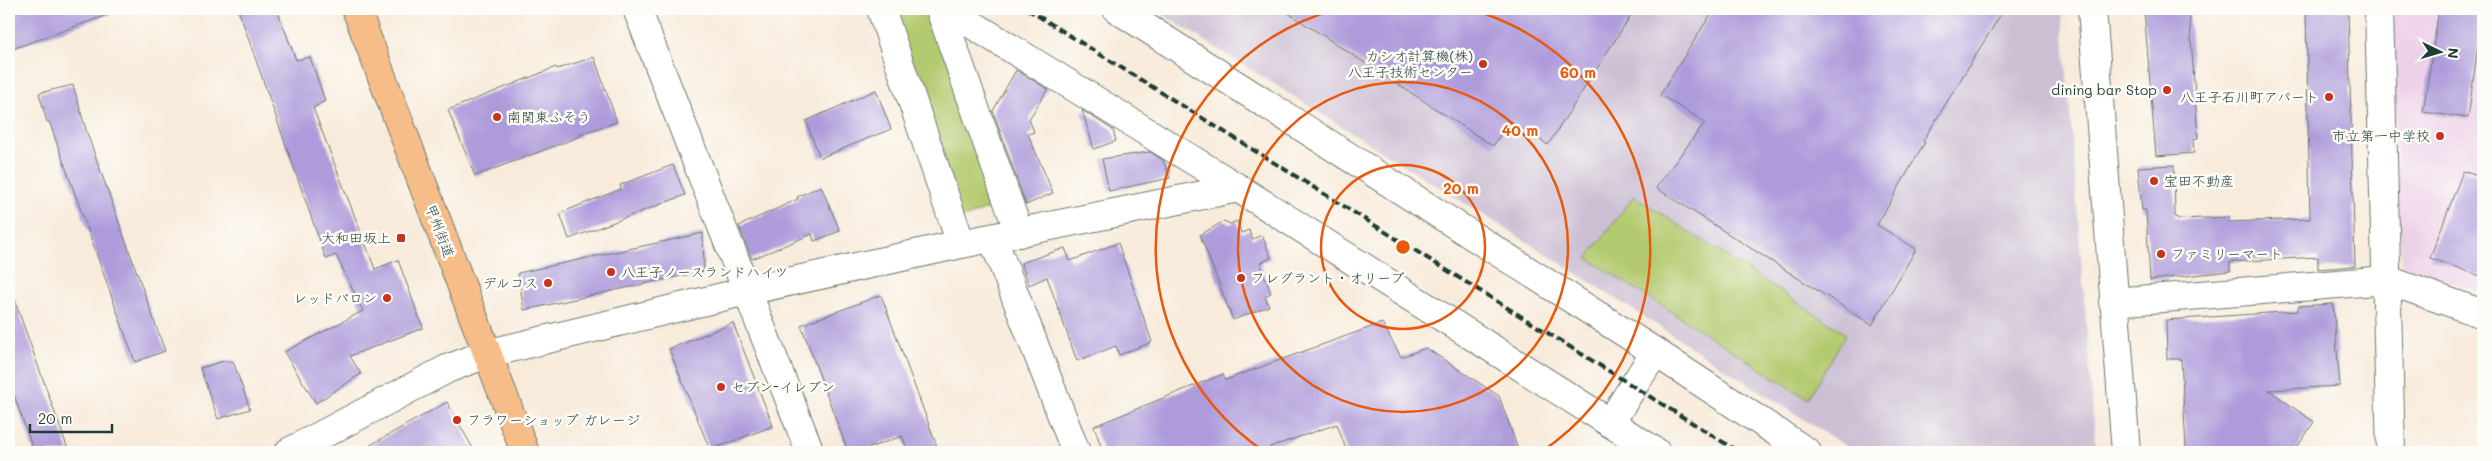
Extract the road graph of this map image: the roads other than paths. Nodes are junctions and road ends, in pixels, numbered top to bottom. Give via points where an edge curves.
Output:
1 (356, 9) edge
2 (637, 9) edge
3 (881, 9) edge
4 (940, 9) edge
5 (947, 9) edge
6 (1117, 9) edge
7 (2092, 9) edge
8 (2379, 9) edge
9 (1238, 188) junction
10 (1019, 233) junction
11 (992, 239) junction
12 (961, 244) junction
13 (2387, 280) junction
14 (747, 291) junction
15 (2113, 302) junction
16 (2483, 314) edge
17 (1655, 352) junction
18 (486, 354) junction
19 (1610, 424) junction
20 (289, 452) edge
21 (525, 452) edge
22 (810, 452) edge
23 (1076, 452) edge
24 (1656, 452) edge
25 (1807, 452) edge
26 (2126, 452) edge
27 (2391, 452) edge

1 - 18 highway, 甲州街道
2 - 14 street
3 - 12 street
4 - 10 street
5 - 9 street
6 - 17 street
7 - 15 street
8 - 13 street
9 - 10 street
9 - 19 street
10 - 11 street
11 - 12 street
11 - 23 street
12 - 14 street
13 - 15 street
13 - 16 street
13 - 27 street
14 - 18 street
14 - 22 street
15 - 26 street
17 - 19 street
17 - 25 street
18 - 20 street via 447,369
18 - 21 highway, 甲州街道
19 - 24 street

